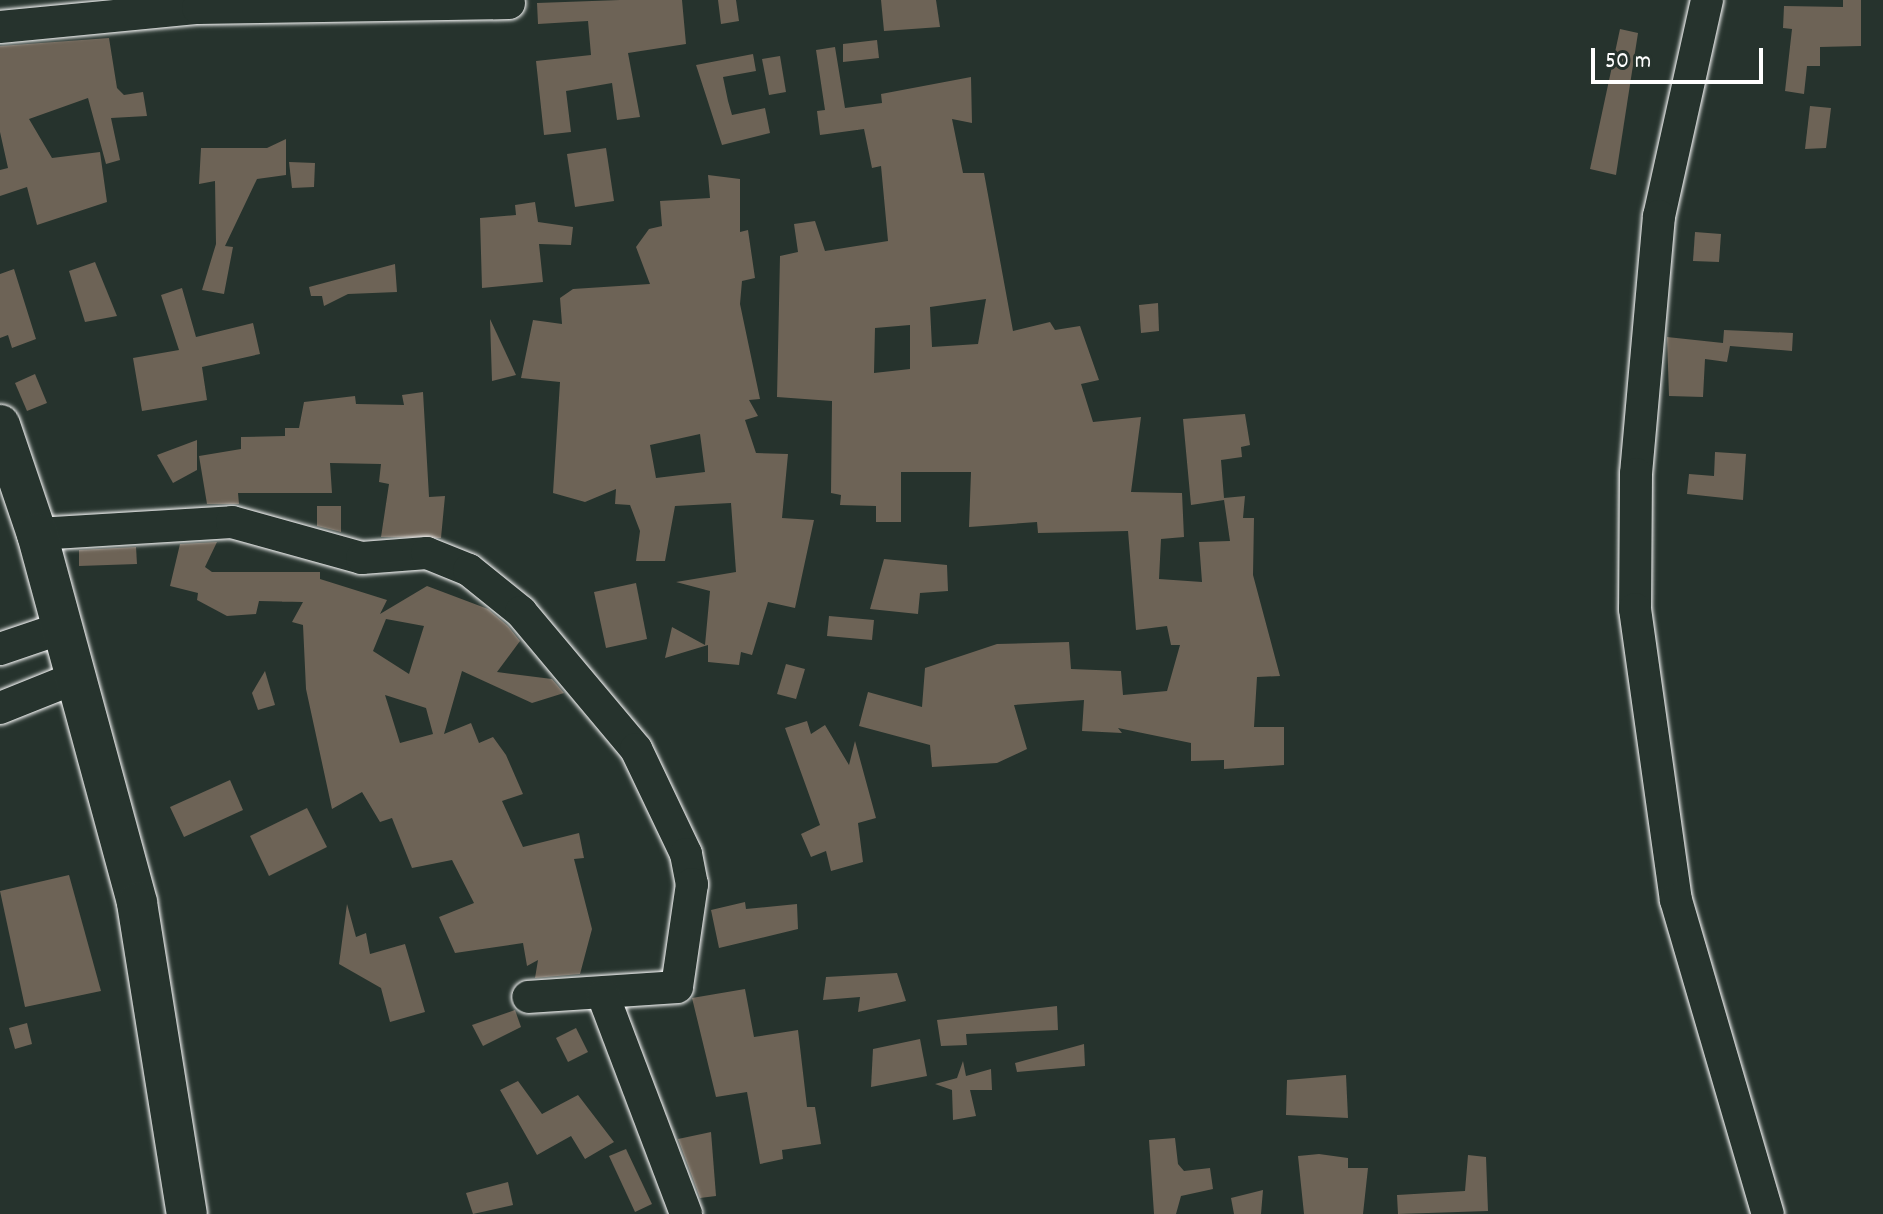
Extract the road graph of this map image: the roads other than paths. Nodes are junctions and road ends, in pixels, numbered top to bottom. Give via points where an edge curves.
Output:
1 (1707, 0) edge
2 (509, 3) dead end
3 (0, 27) edge
4 (5, 455) edge
5 (37, 534) junction
6 (62, 628) junction
7 (0, 649) edge
8 (75, 678) junction
9 (0, 708) edge
10 (603, 995) junction
11 (528, 997) dead end
12 (187, 1214) edge
13 (686, 1214) edge
14 (1768, 1214) edge

1 - 14 street via 1659,216 1636,474 1635,609 1676,900
2 - 3 street via 198,8
4 - 5 main road
5 - 6 main road
5 - 10 street via 232,522 362,558 427,553 469,570 521,612 636,749 686,854 692,884 677,987
6 - 7 street
6 - 8 main road
8 - 9 street
8 - 12 main road via 137,903
10 - 11 street
10 - 13 street

